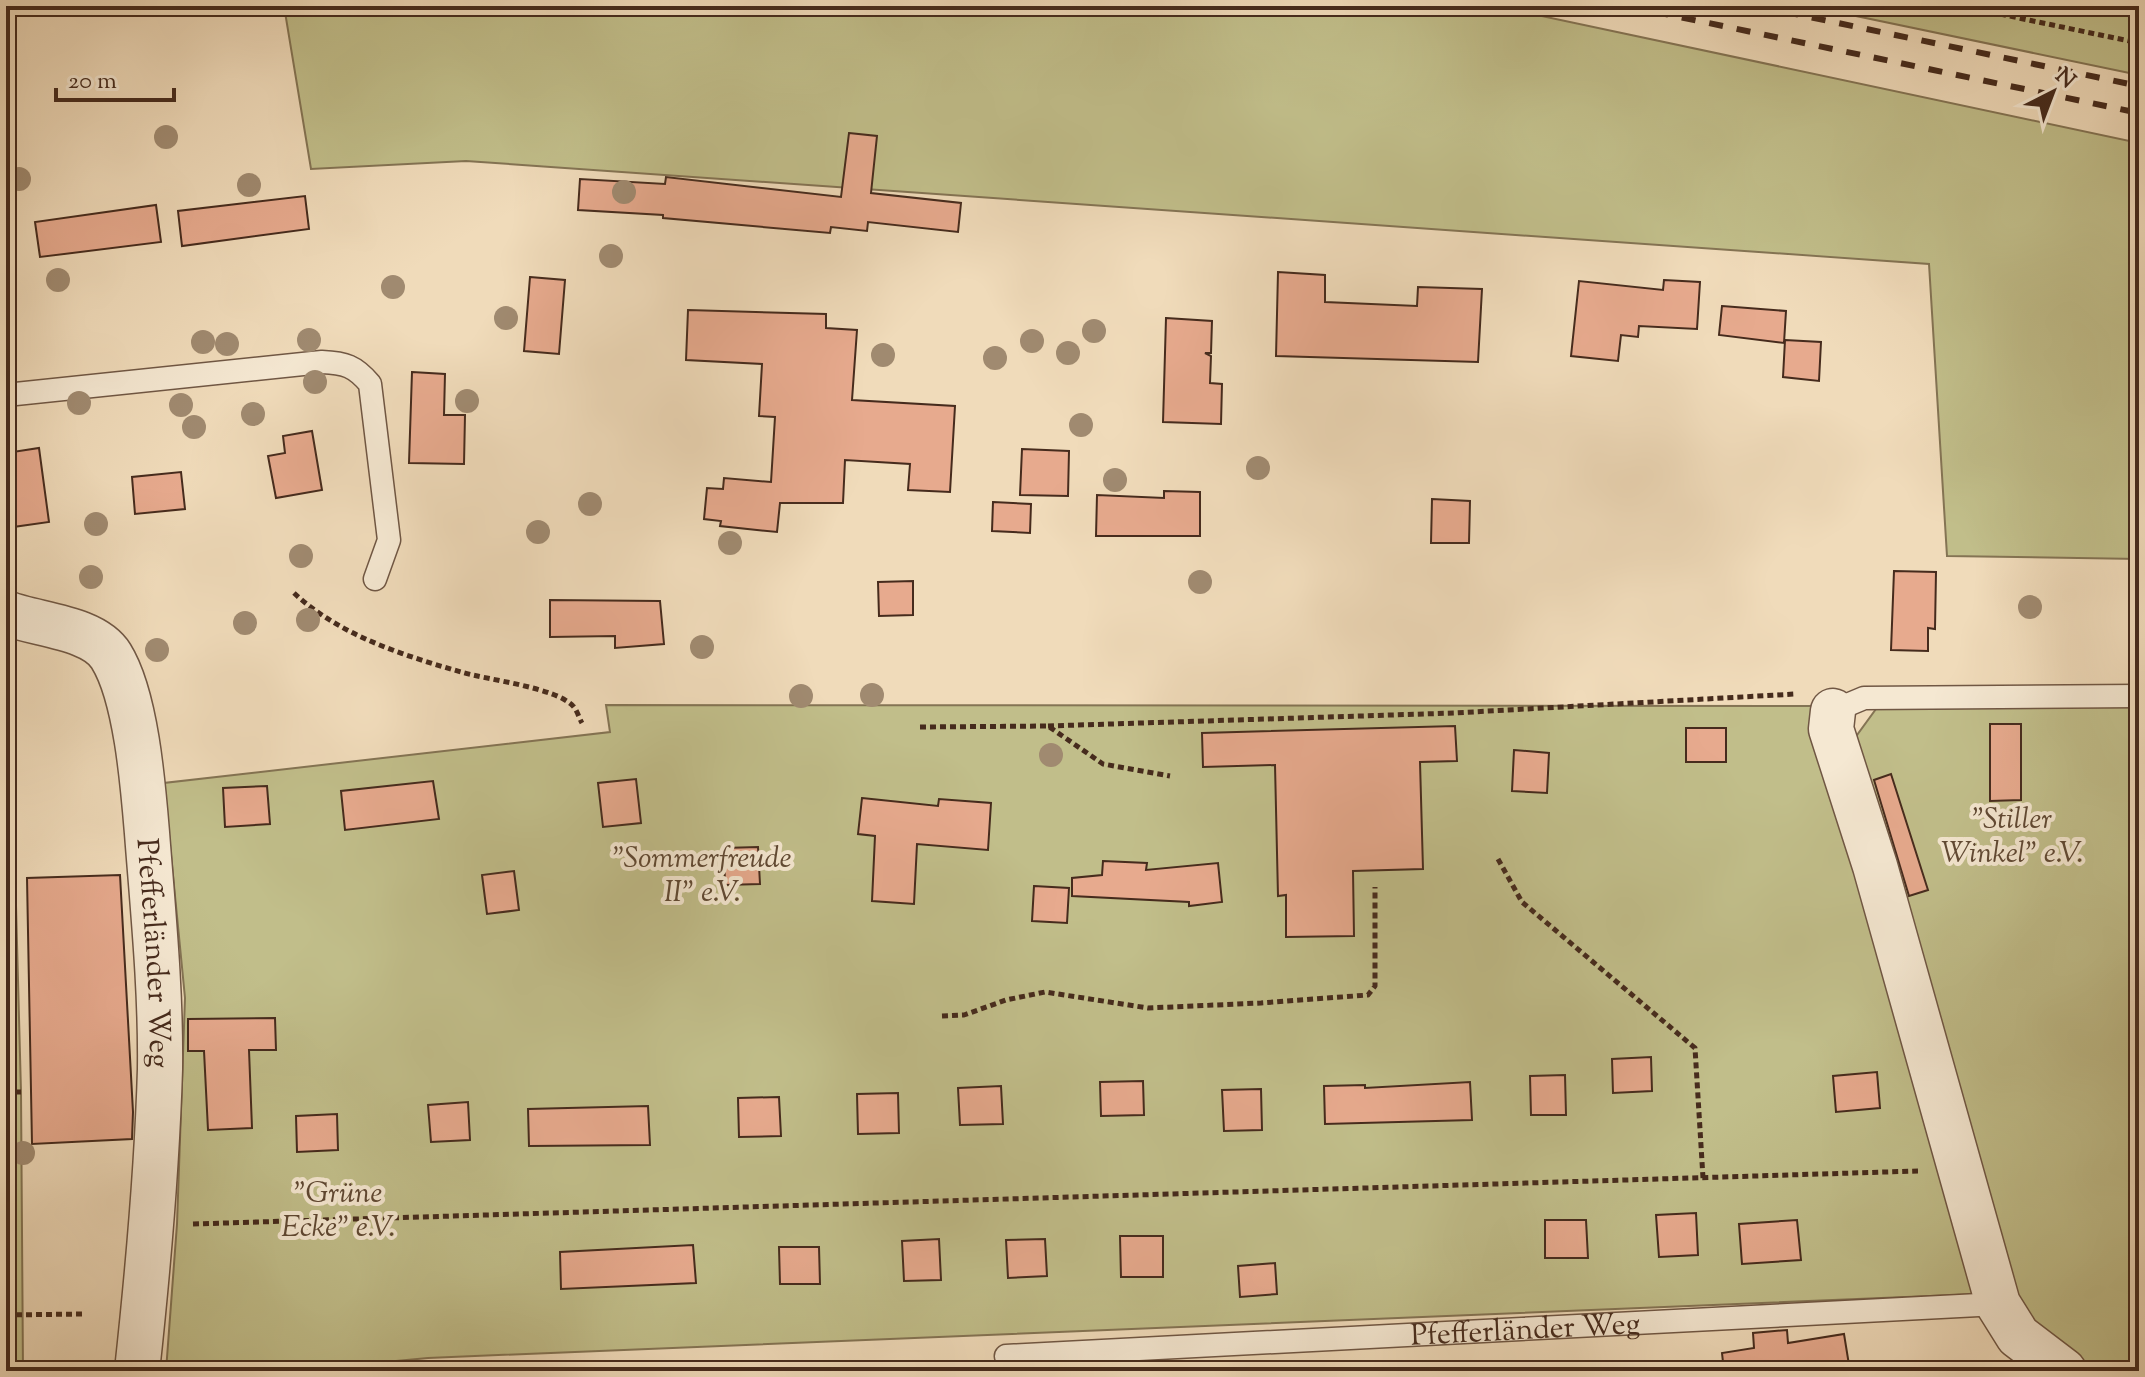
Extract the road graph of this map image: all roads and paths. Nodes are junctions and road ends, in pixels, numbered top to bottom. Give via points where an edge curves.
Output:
1 (1961, 6) edge
2 (2139, 43) edge
3 (6, 395) edge
4 (375, 579) dead end
5 (294, 593) dead end
6 (6, 613) edge
7 (2139, 696) edge
8 (1819, 702) junction
9 (582, 723) dead end
10 (1048, 726) junction
11 (920, 727) dead end
12 (1170, 776) dead end
13 (1498, 859) dead end
14 (1375, 887) dead end
15 (942, 1016) dead end
16 (6, 1092) edge
17 (21, 1092) dead end
18 (1925, 1171) dead end
19 (1703, 1178) junction
20 (193, 1224) dead end
21 (1998, 1304) junction
22 (85, 1314) dead end
23 (6, 1315) edge
24 (1006, 1356) dead end
25 (137, 1371) edge
26 (2064, 1371) edge

1 - 2 path
3 - 4 lane via 322,362 347,364 370,384 389,540
5 - 9 path via 338,627 393,650 561,699 574,706
6 - 25 street, Pfefferländer Weg via 86,636 109,653 124,683 142,771 160,1067 153,1225
7 - 8 lane
8 - 10 path
8 - 21 street via 1875,866
10 - 11 path
10 - 12 path via 1103,764
13 - 19 path via 1522,902 1695,1048
14 - 15 path via 1375,986 1368,995 1148,1008 1045,992 964,1015
16 - 17 path
18 - 19 path
19 - 20 path
21 - 24 lane, Pfefferländer Weg
21 - 26 street via 2018,1336
22 - 23 path

